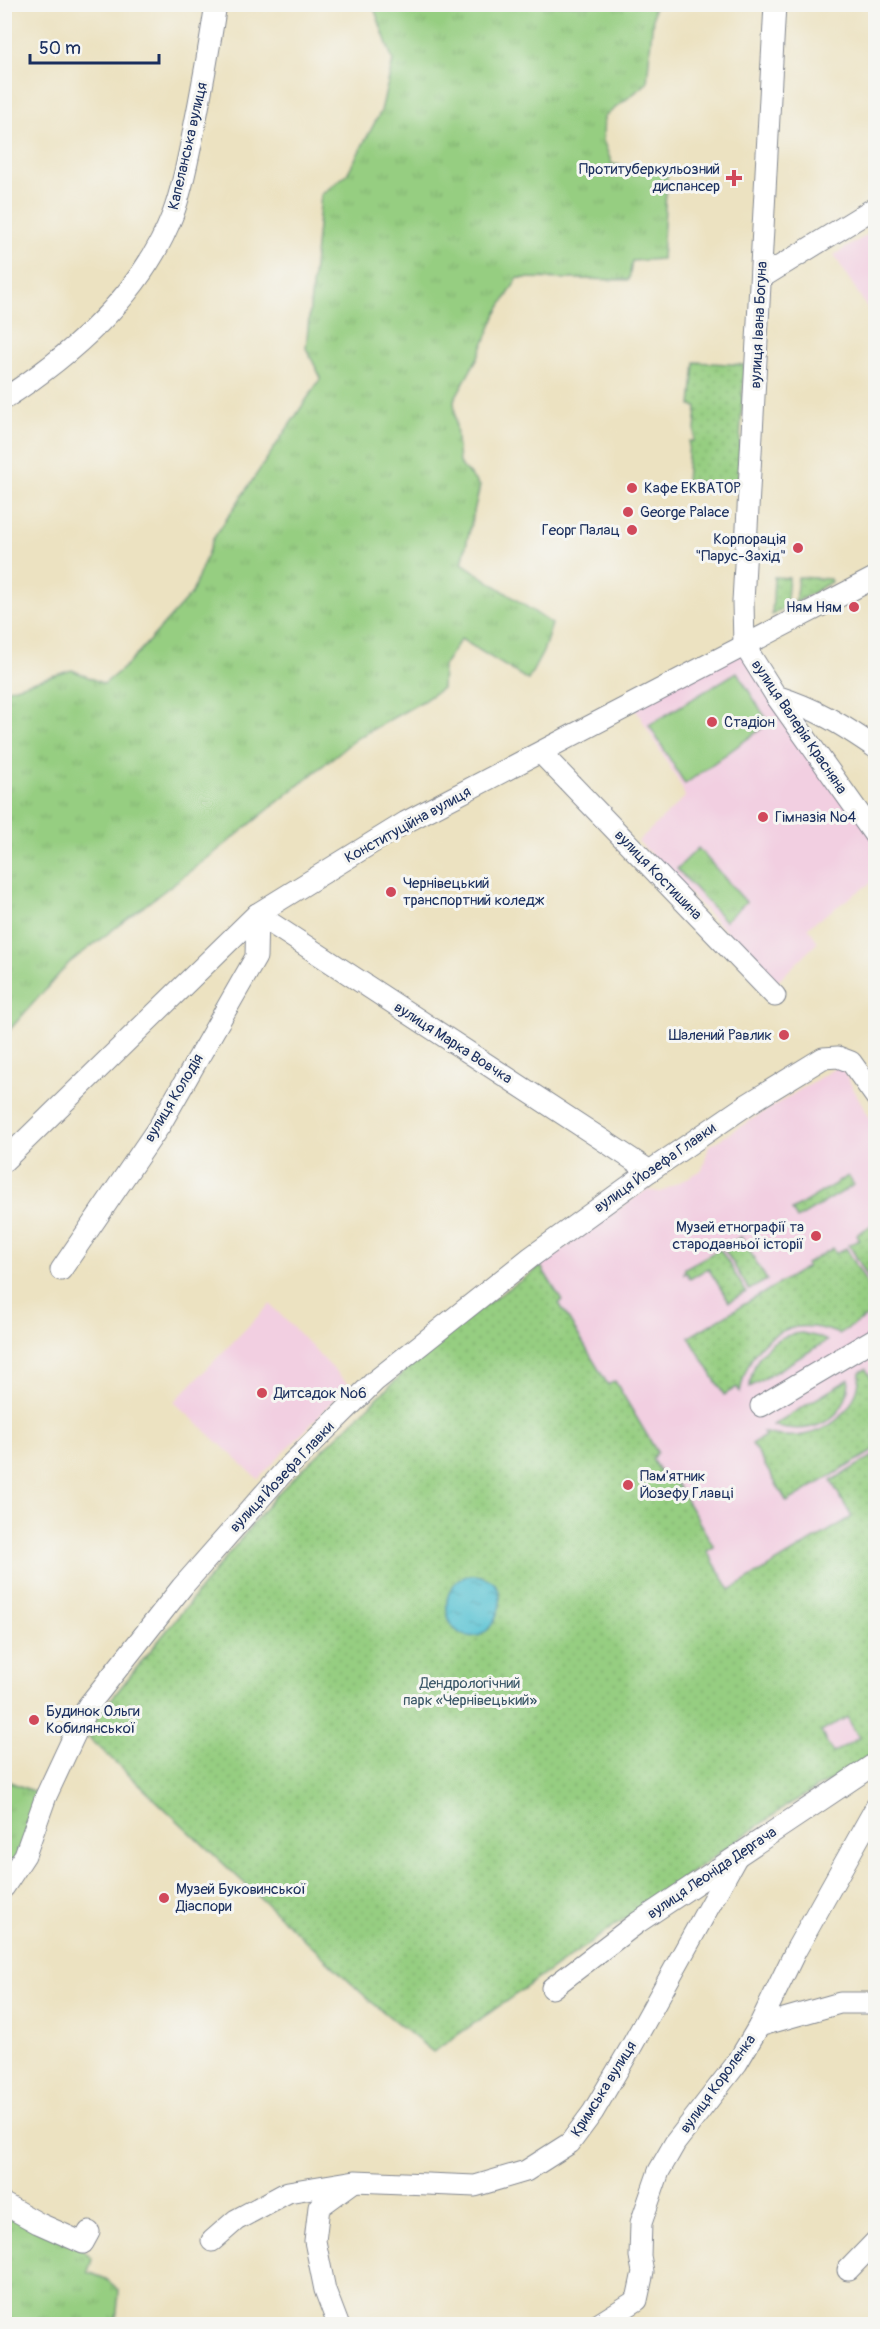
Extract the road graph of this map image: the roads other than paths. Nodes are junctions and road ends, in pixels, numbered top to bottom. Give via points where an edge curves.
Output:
1 (216, 4) edge
2 (775, 4) edge
3 (876, 207) edge
4 (761, 278) junction
5 (4, 399) edge
6 (876, 577) edge
7 (744, 645) junction
8 (776, 696) junction
9 (876, 748) edge
10 (541, 753) junction
11 (876, 837) edge
12 (257, 914) junction
13 (775, 996) dead end
14 (876, 1097) edge
15 (4, 1161) edge
16 (650, 1171) junction
17 (61, 1270) dead end
18 (876, 1338) edge
19 (762, 1406) dead end
20 (876, 1763) edge
21 (876, 1807) edge
22 (737, 1856) junction
23 (4, 1887) edge
24 (552, 1988) dead end
25 (876, 2003) edge
26 (759, 2026) junction
27 (355, 2181) junction
28 (4, 2204) edge
29 (89, 2232) dead end
30 (212, 2241) dead end
31 (876, 2241) edge
32 (848, 2270) dead end
33 (338, 2325) edge
34 (599, 2325) edge

1 - 5 street, Капеланська вулиця via 185,174 164,235 138,277 107,315 57,362
2 - 4 street, вулиця Івана Богуна
3 - 4 street
4 - 7 street, вулиця Івана Богуна
6 - 7 street, Конституційна вулиця
7 - 8 street, вулиця Валерія Красняна
7 - 10 street, Конституційна вулиця
8 - 9 street via 833,719
8 - 11 street, вулиця Валерія Красняна
10 - 12 street, Конституційна вулиця via 406,822
10 - 13 street, вулиця Костишина
12 - 15 street, Конституційна вулиця
12 - 16 street, вулиця Марка Вовчка
12 - 17 street, вулиця Колодія via 256,957 160,1125
14 - 16 street, вулиця Йозефа Главки via 851,1062 838,1057 823,1058
16 - 23 street, вулиця Йозефа Главки via 531,1257 375,1381 287,1468 182,1587 88,1707 46,1796 25,1855
18 - 19 street
20 - 22 street, вулиця Леоніда Дергача
21 - 26 street, вулиця Короленка via 796,1950
22 - 24 street, вулиця Леоніда Дергача via 637,1923
22 - 27 street, Кримська вулиця via 630,2049 570,2143 526,2171 475,2186
25 - 26 street via 840,2002
26 - 34 street, вулиця Короленка via 659,2171 641,2223 643,2272 637,2300
27 - 30 street, Кримська вулиця via 288,2192 236,2220
27 - 33 street via 319,2207 315,2241 325,2290
28 - 29 street via 83,2243
31 - 32 street

